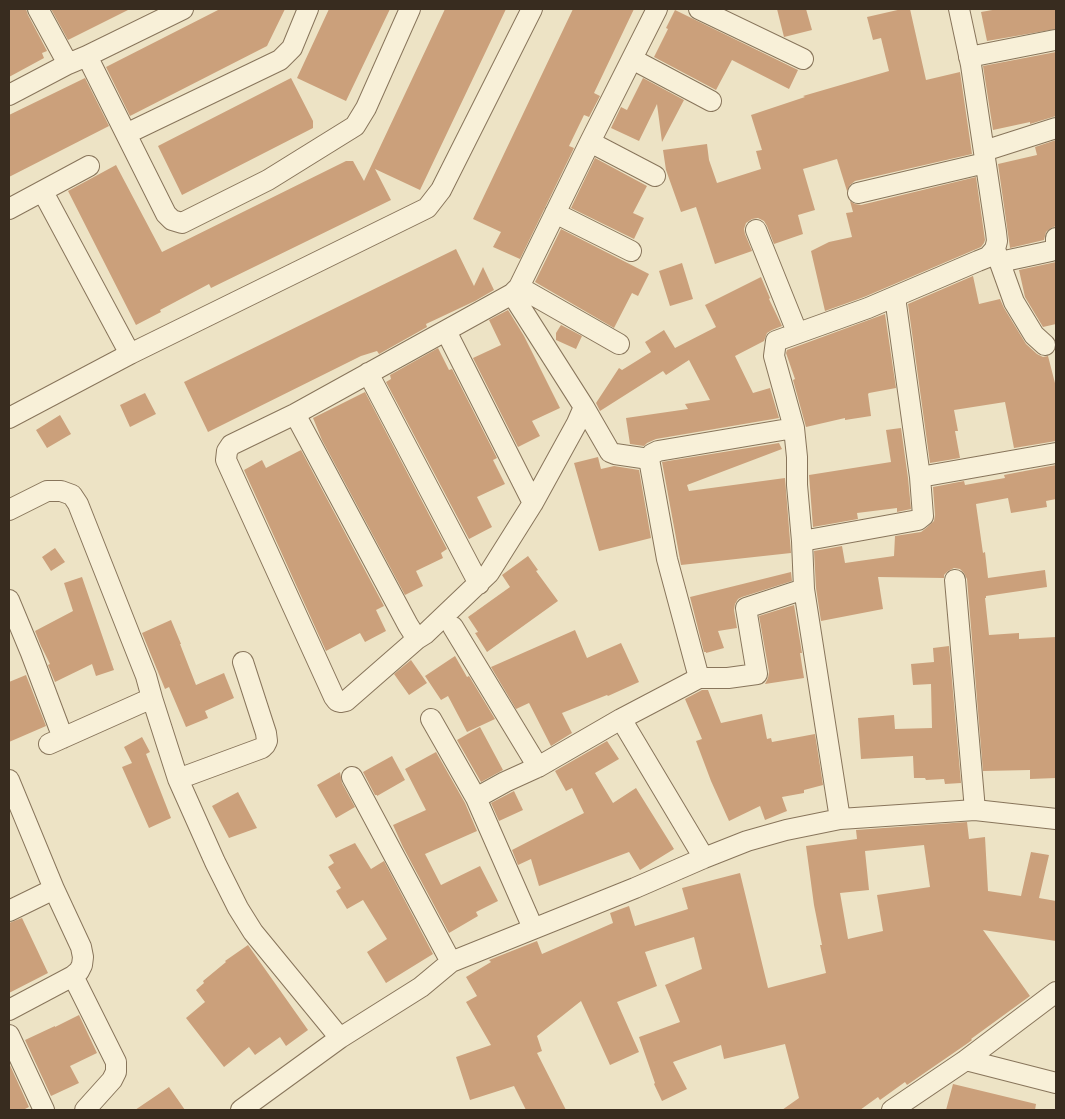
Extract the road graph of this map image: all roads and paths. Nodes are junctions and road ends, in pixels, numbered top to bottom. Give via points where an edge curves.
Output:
1 (38, 9) edge
2 (183, 9) edge
3 (308, 9) edge
4 (410, 9) edge
5 (532, 9) edge
6 (657, 9) edge
7 (699, 9) edge
8 (959, 9) edge
9 (1055, 40) edge
10 (86, 56) junction
11 (969, 57) junction
12 (632, 59) junction
13 (804, 59) dead end
14 (68, 64) junction
15 (9, 95) edge
16 (711, 101) dead end
17 (1056, 128) edge
18 (126, 134) junction
19 (590, 142) junction
20 (985, 157) junction
21 (89, 166) dead end
22 (655, 176) dead end
23 (43, 192) junction
24 (858, 193) dead end
25 (9, 209) edge
26 (555, 213) junction
27 (756, 230) dead end
28 (1056, 238) edge
29 (631, 251) dead end
30 (998, 255) junction
31 (516, 291) junction
32 (895, 297) junction
33 (446, 331) junction
34 (797, 332) junction
35 (619, 344) dead end
36 (1045, 345) dead end
37 (130, 354) junction
38 (368, 373) junction
39 (584, 407) junction
40 (296, 414) junction
41 (9, 418) edge
42 (794, 428) junction
43 (1056, 453) edge
44 (649, 459) junction
45 (920, 476) junction
46 (534, 503) junction
47 (9, 510) edge
48 (802, 541) junction
49 (955, 580) dead end
50 (479, 584) junction
51 (804, 589) junction
52 (9, 600) edge
53 (453, 627) dead end
54 (417, 640) junction
55 (243, 662) dead end
56 (699, 678) junction
57 (152, 698) junction
58 (621, 719) junction
59 (431, 720) dead end
60 (538, 767) junction
61 (352, 777) dead end
62 (178, 779) junction
63 (9, 780) edge
64 (476, 798) junction
65 (975, 810) junction
66 (15, 815) edge
67 (1056, 819) edge
68 (840, 820) junction
69 (704, 858) junction
70 (54, 889) junction
71 (9, 912) edge
72 (533, 928) junction
73 (451, 962) junction
74 (73, 976) junction
75 (1056, 992) edge
76 (9, 1010) edge
77 (9, 1035) edge
78 (340, 1038) junction
79 (966, 1060) junction
80 (1056, 1083) edge
81 (44, 1110) edge
82 (85, 1110) edge
83 (241, 1110) edge
84 (892, 1110) edge

1 - 14 street
2 - 10 street
3 - 18 street via 292,48 280,60
4 - 18 street via 355,126 268,180 182,223 166,214
5 - 37 street via 441,190 427,208
6 - 12 street
7 - 13 street
8 - 11 street
9 - 11 street
10 - 14 street
10 - 18 street
11 - 20 street
12 - 16 street
12 - 19 street
14 - 15 street
17 - 20 street
19 - 22 street
19 - 26 street
20 - 24 street
20 - 30 street
21 - 23 street
23 - 25 street
23 - 37 street
26 - 29 street
26 - 31 street
27 - 34 street
28 - 30 street via 1056,248 1052,251
30 - 32 street
30 - 36 street via 1014,302
31 - 33 street
31 - 35 street
31 - 39 street
32 - 34 street
32 - 45 street
33 - 38 street
33 - 46 street
34 - 42 street via 776,341 774,356
37 - 41 street
38 - 40 street
38 - 50 street
39 - 44 street via 610,452
39 - 46 street
40 - 54 street
40 - 54 street via 232,445 226,460 334,697 340,702 346,701
42 - 44 street via 658,451
42 - 48 street
43 - 45 street
44 - 56 street via 667,559
45 - 48 street via 920,519
46 - 50 street
47 - 57 street via 47,491 61,491 72,496 132,640
48 - 51 street
49 - 65 street
50 - 54 street
51 - 56 street via 746,608 757,674
51 - 68 street
52 - 57 street via 31,653 56,741
53 - 60 street
55 - 62 street via 266,734 265,745
56 - 58 street
57 - 62 street
58 - 60 street
58 - 69 street
59 - 64 street
60 - 64 street
61 - 73 street
62 - 78 street via 238,908
63 - 66 street
64 - 72 street
65 - 67 street
65 - 68 street
66 - 70 street
68 - 69 street via 786,830
69 - 72 street
70 - 71 street
70 - 74 street via 81,947 82,965
72 - 73 street
73 - 78 street via 421,988
74 - 76 street
74 - 82 street via 117,1066 112,1080
75 - 79 street
77 - 81 street
78 - 83 street
79 - 80 street
79 - 84 street

